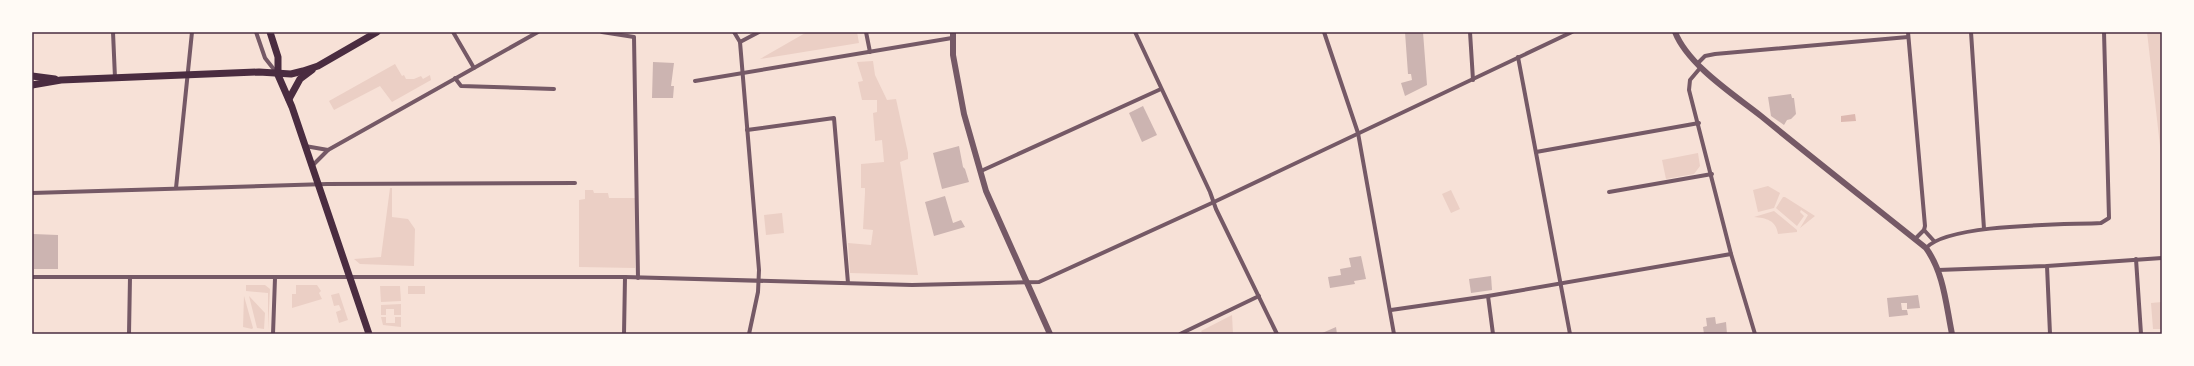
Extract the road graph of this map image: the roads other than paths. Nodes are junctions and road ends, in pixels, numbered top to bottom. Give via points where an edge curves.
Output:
1 (113, 32) edge
2 (192, 32) edge
3 (256, 32) edge
4 (270, 32) edge
5 (377, 32) edge
6 (453, 32) edge
7 (538, 32) edge
8 (602, 32) edge
9 (734, 32) edge
10 (759, 32) edge
11 (866, 32) edge
12 (1135, 32) edge
13 (1324, 32) edge
14 (1470, 32) edge
15 (1572, 32) edge
16 (1675, 32) edge
17 (1908, 32) edge
18 (2104, 32) edge
19 (1971, 33) edge
20 (952, 35) edge
21 (1908, 37) junction
22 (740, 42) junction
23 (870, 52) junction
24 (1518, 57) junction
25 (1700, 65) junction
26 (318, 66) junction
27 (474, 68) junction
28 (743, 73) junction
29 (188, 75) junction
30 (278, 75) junction
31 (32, 76) edge
32 (455, 78) junction
33 (115, 79) junction
34 (61, 80) junction
35 (1473, 80) junction
36 (695, 81) dead end
37 (32, 85) edge
38 (554, 89) dead end
39 (1161, 89) junction
40 (289, 99) junction
41 (1699, 123) junction
42 (747, 130) junction
43 (1358, 133) junction
44 (305, 146) junction
45 (328, 150) junction
46 (1536, 152) junction
47 (312, 167) junction
48 (981, 171) junction
49 (1712, 174) junction
50 (575, 183) dead end
51 (318, 184) junction
52 (176, 188) junction
53 (1609, 192) dead end
54 (32, 193) edge
55 (1214, 202) junction
56 (1984, 229) junction
57 (1924, 230) junction
58 (1915, 239) junction
59 (1934, 241) junction
60 (1926, 248) junction
61 (1731, 254) junction
62 (2162, 258) edge
63 (2136, 259) junction
64 (2047, 266) junction
65 (1938, 270) junction
66 (130, 277) junction
67 (349, 277) junction
68 (625, 277) junction
69 (32, 278) edge
70 (275, 278) junction
71 (638, 278) junction
72 (759, 280) junction
73 (848, 283) junction
74 (1026, 283) junction
75 (1560, 284) junction
76 (1259, 296) junction
77 (1488, 296) junction
78 (1391, 310) junction
79 (129, 334) edge
80 (273, 334) edge
81 (369, 334) edge
82 (624, 334) edge
83 (749, 334) edge
84 (1050, 334) edge
85 (1180, 334) edge
86 (1277, 334) edge
87 (1394, 334) edge
88 (1493, 334) edge
89 (1570, 334) edge
90 (1755, 334) edge
91 (1952, 334) edge
92 (2050, 334) edge
93 (2141, 334) edge

1 - 33 street
2 - 29 street
3 - 30 street via 265,58
4 - 30 main road via 278,57
5 - 26 main road
6 - 27 street
7 - 27 street
8 - 71 street via 634,37
9 - 22 street
10 - 22 street
11 - 23 street
12 - 39 street
13 - 43 street
14 - 35 street
15 - 24 street
16 - 25 street via 1679,42
17 - 21 street
18 - 56 street via 2109,218 2101,223
19 - 56 street
20 - 23 street
20 - 48 street via 965,118
21 - 25 street via 1715,54 1705,56
21 - 57 street
22 - 28 street
23 - 28 street
24 - 35 street
24 - 46 street
25 - 41 street via 1690,80 1689,90
25 - 58 street via 1806,154
26 - 30 main road
26 - 40 main road via 300,79
27 - 32 street
28 - 36 street
28 - 42 street
29 - 30 main road via 259,72
29 - 33 main road
29 - 52 street
30 - 40 main road
31 - 34 main road
32 - 38 street via 461,86
32 - 45 street
33 - 34 main road
34 - 37 main road
35 - 43 street
39 - 48 street
39 - 55 street
40 - 44 main road
41 - 46 street
41 - 49 street
42 - 72 street
42 - 73 street via 834,118
43 - 55 street
43 - 78 street
44 - 45 street
44 - 47 main road
45 - 47 street
46 - 75 street
47 - 51 main road
48 - 74 street via 991,202
49 - 53 street
49 - 61 street
50 - 51 street
51 - 52 street
51 - 67 main road
52 - 54 street
55 - 74 street via 1039,282
55 - 76 street
56 - 59 street
57 - 58 street
57 - 59 street
58 - 60 street
59 - 60 street
60 - 65 street
61 - 75 street
61 - 90 street
62 - 63 street
63 - 64 street
63 - 93 street
64 - 65 street
64 - 92 street
65 - 91 street
66 - 69 street
66 - 70 street
66 - 79 street
67 - 68 street
67 - 70 street
67 - 81 main road
68 - 71 street
68 - 82 street
70 - 80 street
71 - 72 street
72 - 73 street
72 - 83 street
73 - 74 street
74 - 84 street
75 - 77 street
75 - 89 street
76 - 85 street
76 - 86 street
77 - 78 street
77 - 88 street
78 - 87 street

